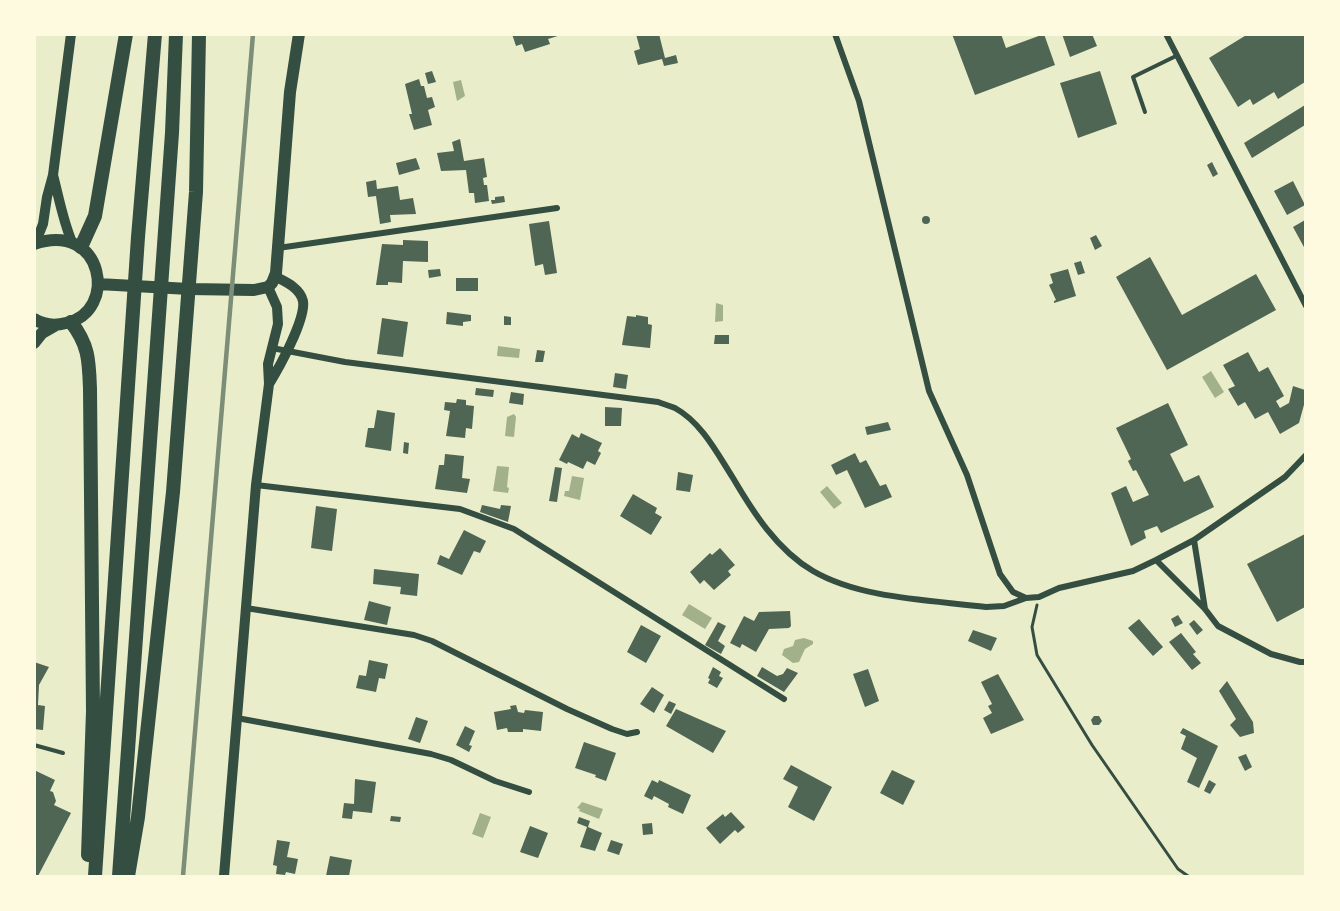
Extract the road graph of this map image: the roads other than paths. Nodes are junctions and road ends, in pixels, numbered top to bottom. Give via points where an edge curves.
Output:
1 (71, 34) edge
2 (126, 34) edge
3 (155, 34) edge
4 (176, 34) edge
5 (199, 34) edge
6 (299, 34) edge
7 (835, 34) edge
8 (1166, 34) edge
9 (1176, 56) junction
10 (1145, 112) dead end
11 (53, 175) junction
12 (557, 208) dead end
13 (35, 244) edge
14 (76, 245) junction
15 (278, 248) junction
16 (272, 282) junction
17 (98, 284) junction
18 (190, 289) junction
19 (1305, 306) edge
20 (34, 319) edge
21 (71, 322) junction
22 (56, 325) junction
23 (34, 343) edge
24 (272, 348) junction
25 (287, 351) junction
26 (269, 384) junction
27 (1305, 455) edge
28 (255, 485) junction
29 (1194, 540) junction
30 (1156, 560) junction
31 (1026, 598) junction
32 (246, 608) junction
33 (1205, 609) junction
34 (1305, 662) edge
35 (784, 699) dead end
36 (237, 718) junction
37 (637, 732) dead end
38 (34, 745) edge
39 (63, 753) dead end
40 (529, 792) dead end
41 (87, 876) edge
42 (95, 876) edge
43 (119, 876) edge
44 (128, 876) edge
45 (224, 876) edge

1 - 11 street
2 - 14 highway via 95,216
3 - 42 highway
4 - 43 highway
5 - 18 highway
6 - 15 main road via 290,92
7 - 31 street via 859,101 929,391 967,475 1000,574 1013,592
8 - 9 street
9 - 10 lane via 1133,77
9 - 19 street
11 - 13 street
11 - 14 street via 63,221
12 - 15 street
13 - 14 main road via 54,239
14 - 17 main road via 91,257
15 - 16 main road
16 - 18 main road via 254,290
16 - 24 street via 279,324
16 - 25 street via 295,288 303,301 302,315
17 - 18 main road
17 - 21 main road via 85,313
18 - 44 highway via 172,504 138,817
20 - 22 main road
21 - 22 main road
21 - 41 highway via 81,334 89,355 90,389 93,711
22 - 23 main road
24 - 25 street
24 - 26 street
25 - 26 street
25 - 31 street via 658,402 676,409 704,432 776,541 813,571 861,591 986,607
26 - 28 street
27 - 29 street via 1285,477
28 - 32 street
28 - 35 street via 460,508 514,529
29 - 30 street
29 - 33 street
30 - 31 street via 1133,571
30 - 33 street
32 - 36 street
32 - 37 street via 414,635 567,710 627,734
33 - 34 street via 1218,626 1243,640 1271,654
36 - 40 street via 431,754
36 - 45 street
38 - 39 lane

